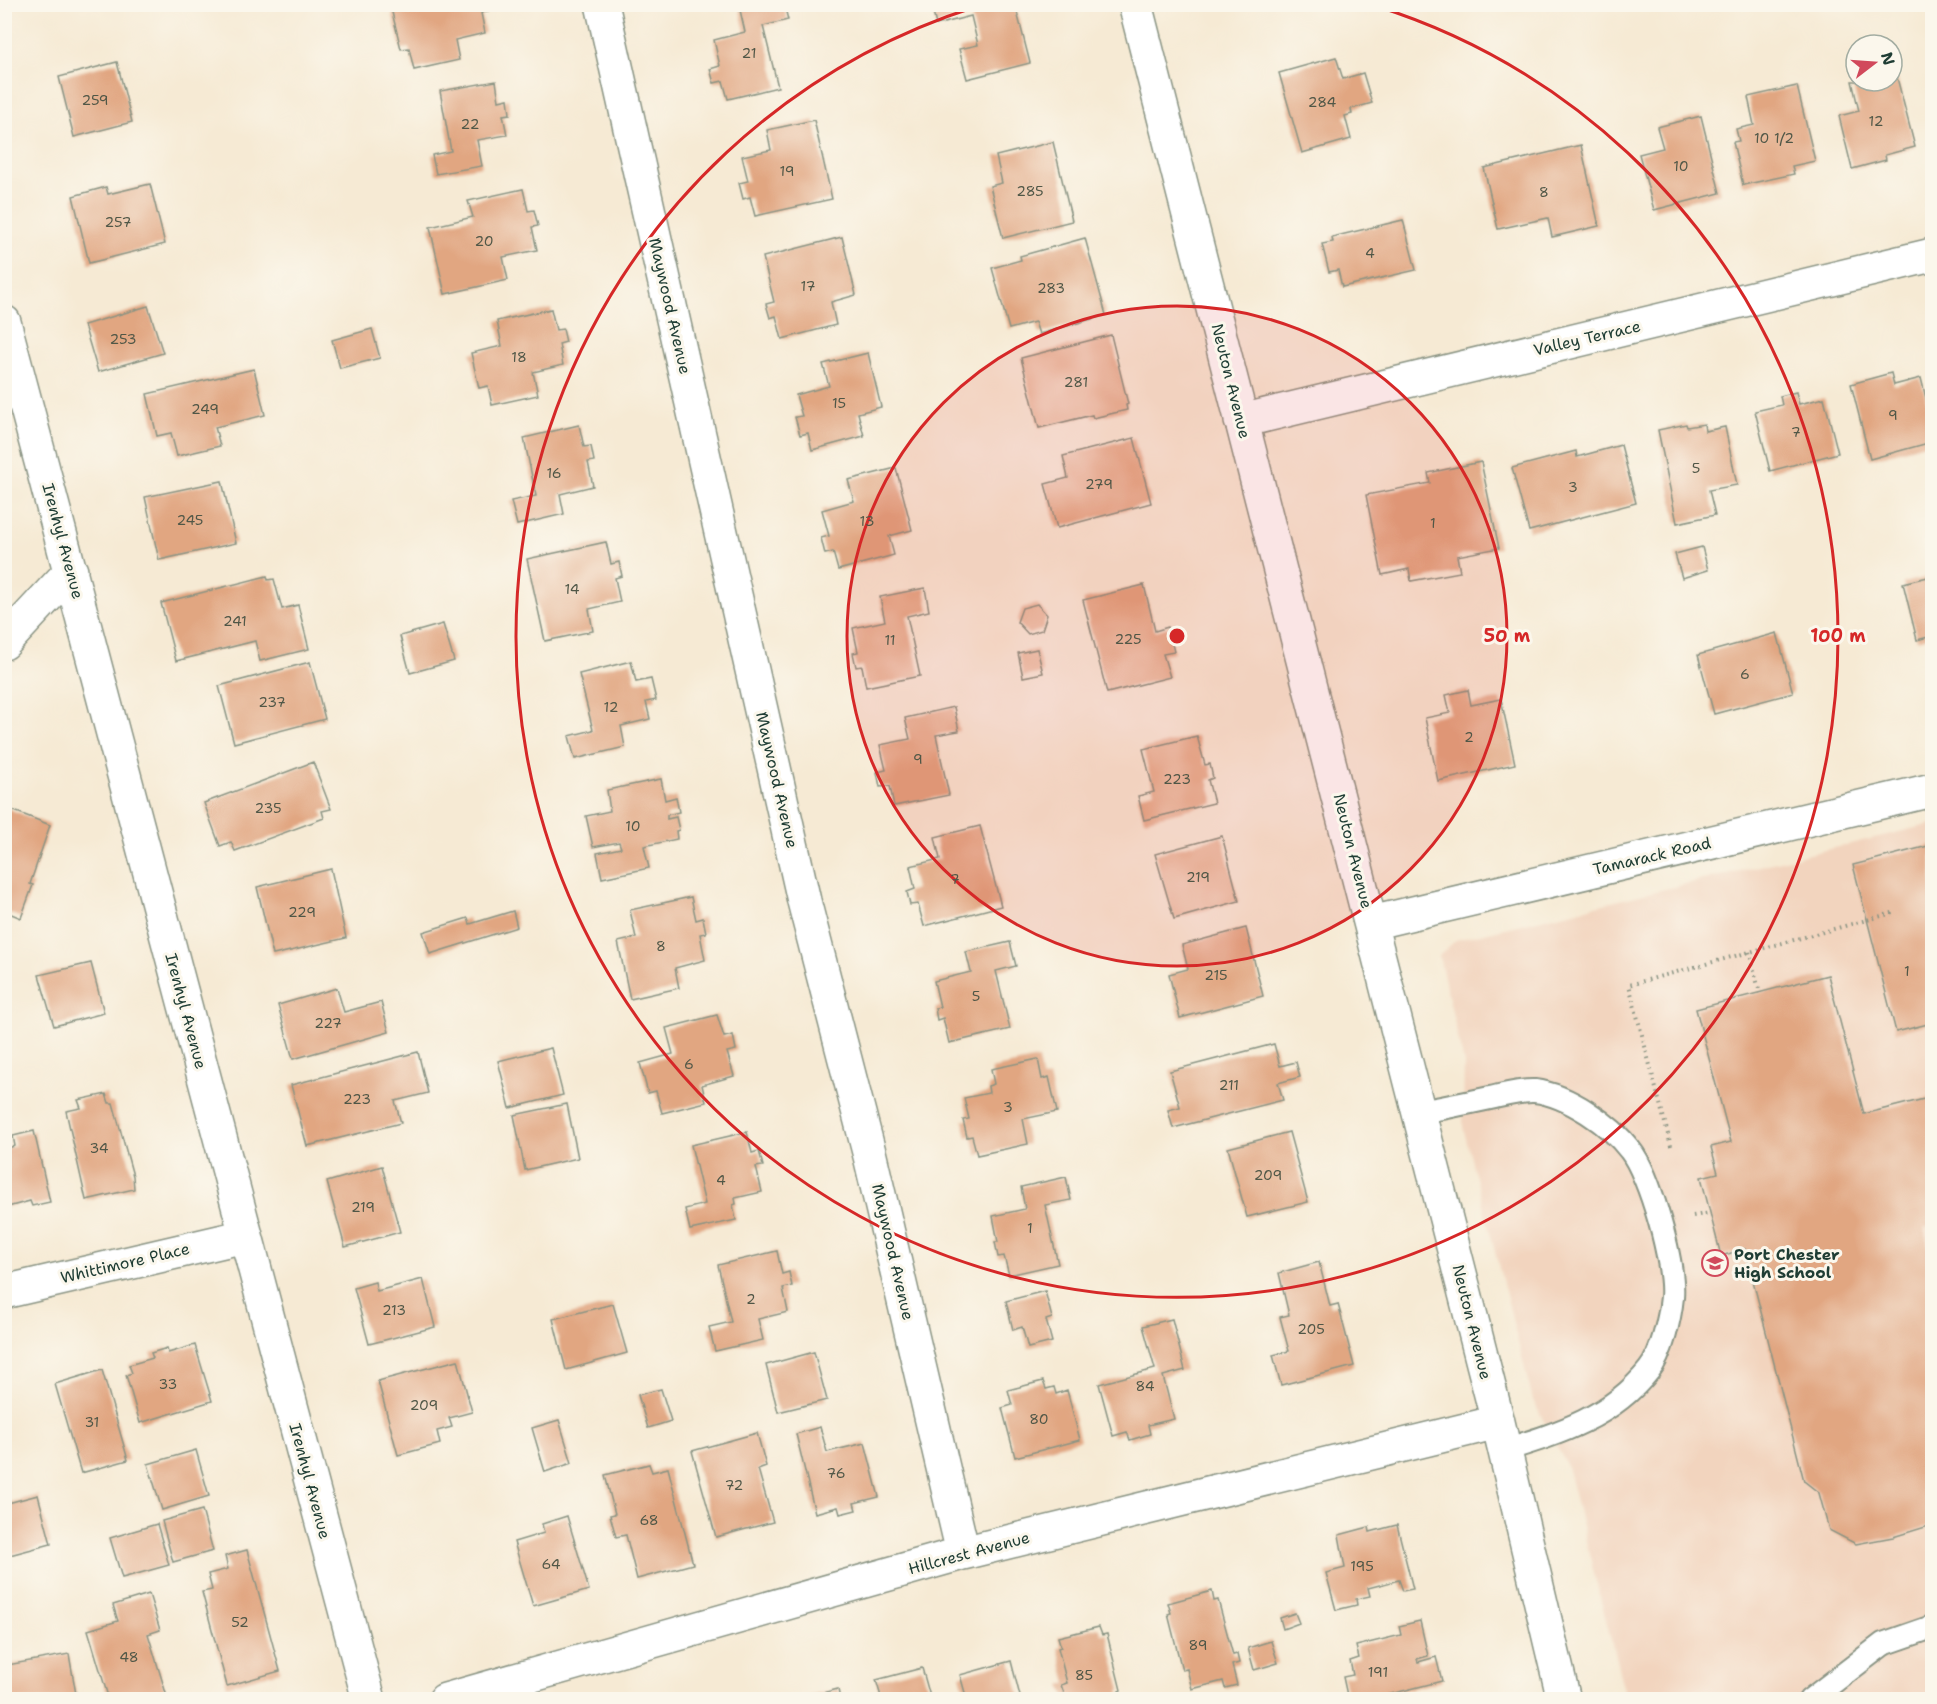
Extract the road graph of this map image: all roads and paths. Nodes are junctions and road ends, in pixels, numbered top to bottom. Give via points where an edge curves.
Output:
1 (602, 4) edge
2 (1135, 4) edge
3 (1932, 255) edge
4 (4, 322) edge
5 (1241, 421) junction
6 (71, 571) junction
7 (4, 644) edge
8 (1932, 790) edge
9 (1896, 912) dead end
10 (1371, 922) junction
11 (1749, 952) junction
12 (1760, 993) dead end
13 (1419, 1112) junction
14 (1671, 1147) dead end
15 (1710, 1214) dead end
16 (1659, 1222) junction
17 (245, 1236) junction
18 (4, 1292) edge
19 (1501, 1436) junction
20 (963, 1553) junction
21 (1932, 1611) edge
22 (1932, 1627) edge
23 (1883, 1644) junction
24 (369, 1700) edge
25 (445, 1700) edge
26 (1564, 1700) edge
27 (1810, 1700) edge

1 - 20 street, Maywood Avenue via 804,901 870,1156
2 - 5 street, Neuton Avenue
3 - 5 street, Valley Terrace
4 - 6 street, Irenhyl Avenue
5 - 10 street, Neuton Avenue
6 - 7 street
6 - 17 street, Irenhyl Avenue
8 - 10 street, Tamarack Road
9 - 11 path
10 - 13 street, Neuton Avenue
11 - 12 path
11 - 14 path via 1629,986
13 - 16 lane via 1536,1091 1562,1100 1593,1115 1631,1150 1643,1171
13 - 19 street, Neuton Avenue
15 - 16 path
16 - 19 lane via 1671,1270 1672,1296 1665,1335 1651,1368 1599,1415 1550,1436
17 - 18 street, Whittimore Place
17 - 24 street, Irenhyl Avenue
19 - 20 street, Hillcrest Avenue
19 - 26 street, Neuton Avenue
20 - 25 street, Hillcrest Avenue
21 - 23 lane
22 - 23 lane
23 - 27 lane

